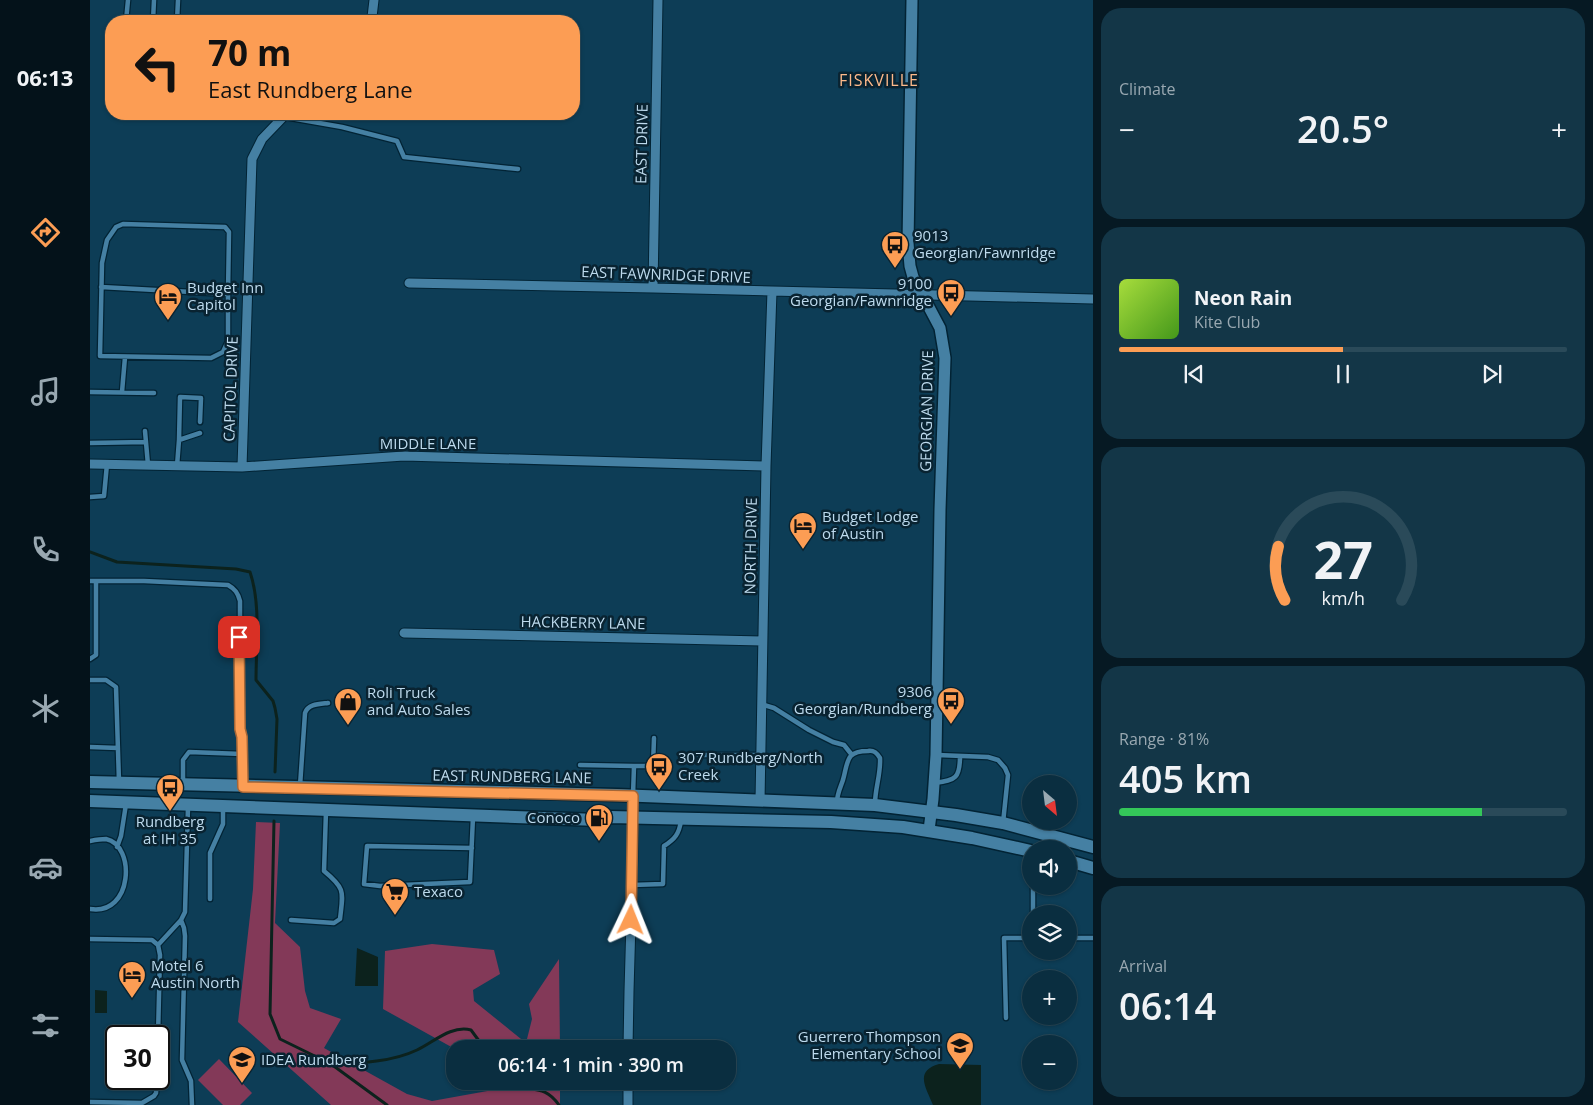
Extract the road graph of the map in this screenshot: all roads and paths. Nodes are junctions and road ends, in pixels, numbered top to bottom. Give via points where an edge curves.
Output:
1 (128, 0) edge
2 (154, 0) edge
3 (178, 0) edge
4 (374, 0) edge
5 (658, 0) edge
6 (912, 0) edge
7 (127, 15) edge
8 (153, 15) edge
9 (177, 15) edge
10 (372, 15) edge
11 (280, 120) edge
12 (307, 120) edge
13 (518, 169) dead end
14 (409, 283) dead end
15 (102, 286) junction
16 (653, 288) junction
17 (772, 292) junction
18 (228, 294) junction
19 (922, 294) junction
20 (1093, 299) edge
21 (125, 357) junction
22 (90, 392) edge
23 (122, 392) junction
24 (154, 393) dead end
25 (200, 422) dead end
26 (145, 431) dead end
27 (200, 433) dead end
28 (179, 440) junction
29 (146, 442) junction
30 (90, 443) edge
31 (90, 464) edge
32 (107, 464) junction
33 (148, 465) junction
34 (177, 466) junction
35 (766, 466) junction
36 (242, 467) junction
37 (90, 498) edge
38 (93, 582) edge
39 (404, 633) dead end
40 (762, 641) junction
41 (90, 659) edge
42 (90, 680) edge
43 (328, 702) dead end
44 (761, 704) junction
45 (654, 738) dead end
46 (90, 747) edge
47 (118, 748) junction
48 (242, 754) junction
49 (688, 755) dead end
50 (760, 755) junction
51 (852, 755) junction
52 (936, 755) junction
53 (960, 756) junction
54 (580, 765) dead end
55 (634, 766) junction
56 (90, 782) edge
57 (934, 783) junction
58 (119, 784) junction
59 (183, 785) junction
60 (223, 786) junction
61 (243, 787) junction
62 (300, 788) junction
63 (474, 792) junction
64 (633, 796) junction
65 (90, 801) edge
66 (760, 801) junction
67 (126, 803) junction
68 (837, 803) junction
69 (188, 805) junction
70 (875, 805) junction
71 (224, 806) junction
72 (326, 810) junction
73 (932, 812) junction
74 (473, 815) junction
75 (632, 817) junction
76 (681, 818) junction
77 (1003, 824) junction
78 (929, 830) junction
79 (90, 841) edge
80 (117, 847) junction
81 (1093, 847) edge
82 (472, 848) junction
83 (1022, 849) edge
84 (1077, 863) edge
85 (1093, 868) edge
86 (632, 885) junction
87 (210, 899) dead end
88 (90, 908) edge
89 (181, 920) junction
90 (291, 920) dead end
91 (1022, 938) edge
92 (1077, 938) edge
93 (1093, 938) edge
94 (90, 939) edge
95 (158, 945) junction
96 (1006, 1018) dead end
97 (158, 1025) edge
98 (628, 1040) edge
99 (156, 1090) edge
100 (628, 1090) edge
101 (90, 1102) edge
102 (192, 1105) edge
103 (628, 1105) edge

1 - 7 lane
2 - 8 lane
3 - 9 lane
4 - 10 street
5 - 16 street, EAST DRIVE
6 - 19 street, GEORGIAN DRIVE via 908,243 913,277
11 - 36 street, CAPITOL DRIVE via 262,139 252,159
12 - 13 lane via 397,141 404,157
14 - 16 street, EAST FAWNRIDGE DRIVE
15 - 18 lane
15 - 18 lane via 107,240 123,224 225,227 229,232
15 - 21 lane via 100,356
16 - 17 street, EAST FAWNRIDGE DRIVE
17 - 19 street, EAST FAWNRIDGE DRIVE
17 - 35 street, NORTH DRIVE
18 - 21 lane via 228,342 223,352 211,358
19 - 20 street, EAST FAWNRIDGE DRIVE
19 - 52 street, GEORGIAN DRIVE via 940,328 945,358
21 - 23 lane
22 - 23 lane
23 - 24 lane
25 - 28 lane via 200,398 180,397
26 - 29 lane
27 - 28 lane
28 - 34 lane
29 - 30 lane
29 - 33 lane
31 - 32 street, MIDDLE LANE
32 - 33 street, MIDDLE LANE
32 - 37 lane via 104,496
33 - 34 street, MIDDLE LANE
34 - 36 street, MIDDLE LANE
35 - 36 street, MIDDLE LANE via 404,456
35 - 40 street, NORTH DRIVE
38 - 41 lane via 96,655
38 - 48 lane via 209,584 234,589 240,601
39 - 40 street, HACKBERRY LANE
40 - 44 street, NORTH DRIVE
42 - 47 lane via 106,680 116,688
43 - 62 lane via 306,709
44 - 50 street, NORTH DRIVE
44 - 51 lane via 844,746
45 - 55 lane via 653,766
46 - 47 lane
47 - 58 lane
48 - 59 lane via 189,752 183,760
48 - 61 lane
49 - 50 lane
50 - 66 street, NORTH DRIVE
51 - 68 lane via 845,765
51 - 70 lane via 872,751 879,755 880,777
52 - 53 lane
52 - 57 street, GEORGIAN DRIVE
53 - 57 lane via 957,775
53 - 77 lane via 988,757 998,760 1005,768 1008,776
54 - 55 lane
55 - 64 lane
56 - 58 main road, EAST RUNDBERG LANE
57 - 73 street, GEORGIAN DRIVE
58 - 59 main road, EAST RUNDBERG LANE
59 - 60 main road, EAST RUNDBERG LANE
60 - 61 main road, EAST RUNDBERG LANE
60 - 71 main road
61 - 62 main road, EAST RUNDBERG LANE
62 - 63 main road, EAST RUNDBERG LANE
63 - 64 main road, EAST RUNDBERG LANE
63 - 74 main road
64 - 66 main road, EAST RUNDBERG LANE
64 - 75 street
65 - 67 main road
66 - 68 main road, EAST RUNDBERG LANE
67 - 69 main road
67 - 80 lane
68 - 70 main road, EAST RUNDBERG LANE
69 - 71 main road
69 - 89 lane via 185,912
70 - 73 main road, EAST RUNDBERG LANE
71 - 72 main road
71 - 87 lane via 222,824 210,853
72 - 74 main road
72 - 90 lane via 324,871 338,883 343,896 340,919 334,923
73 - 77 main road, EAST RUNDBERG LANE
73 - 78 street, GEORGIAN DRIVE
74 - 75 main road via 598,820
74 - 82 lane
75 - 76 main road
75 - 86 street
76 - 78 main road via 831,822
76 - 86 lane via 679,832 664,846 663,884
77 - 81 main road, EAST RUNDBERG LANE
78 - 83 main road
79 - 80 lane via 105,839
80 - 88 lane via 125,861 127,875 123,891 109,906 99,910
82 - 82 lane via 470,882 364,884 367,846
84 - 85 main road
86 - 98 street
89 - 95 lane
89 - 102 lane via 185,936 182,1060 191,1081
91 - 96 lane via 1004,938
92 - 93 lane
94 - 95 lane via 152,940
95 - 97 lane
99 - 101 lane via 154,1096 142,1103
100 - 103 street

